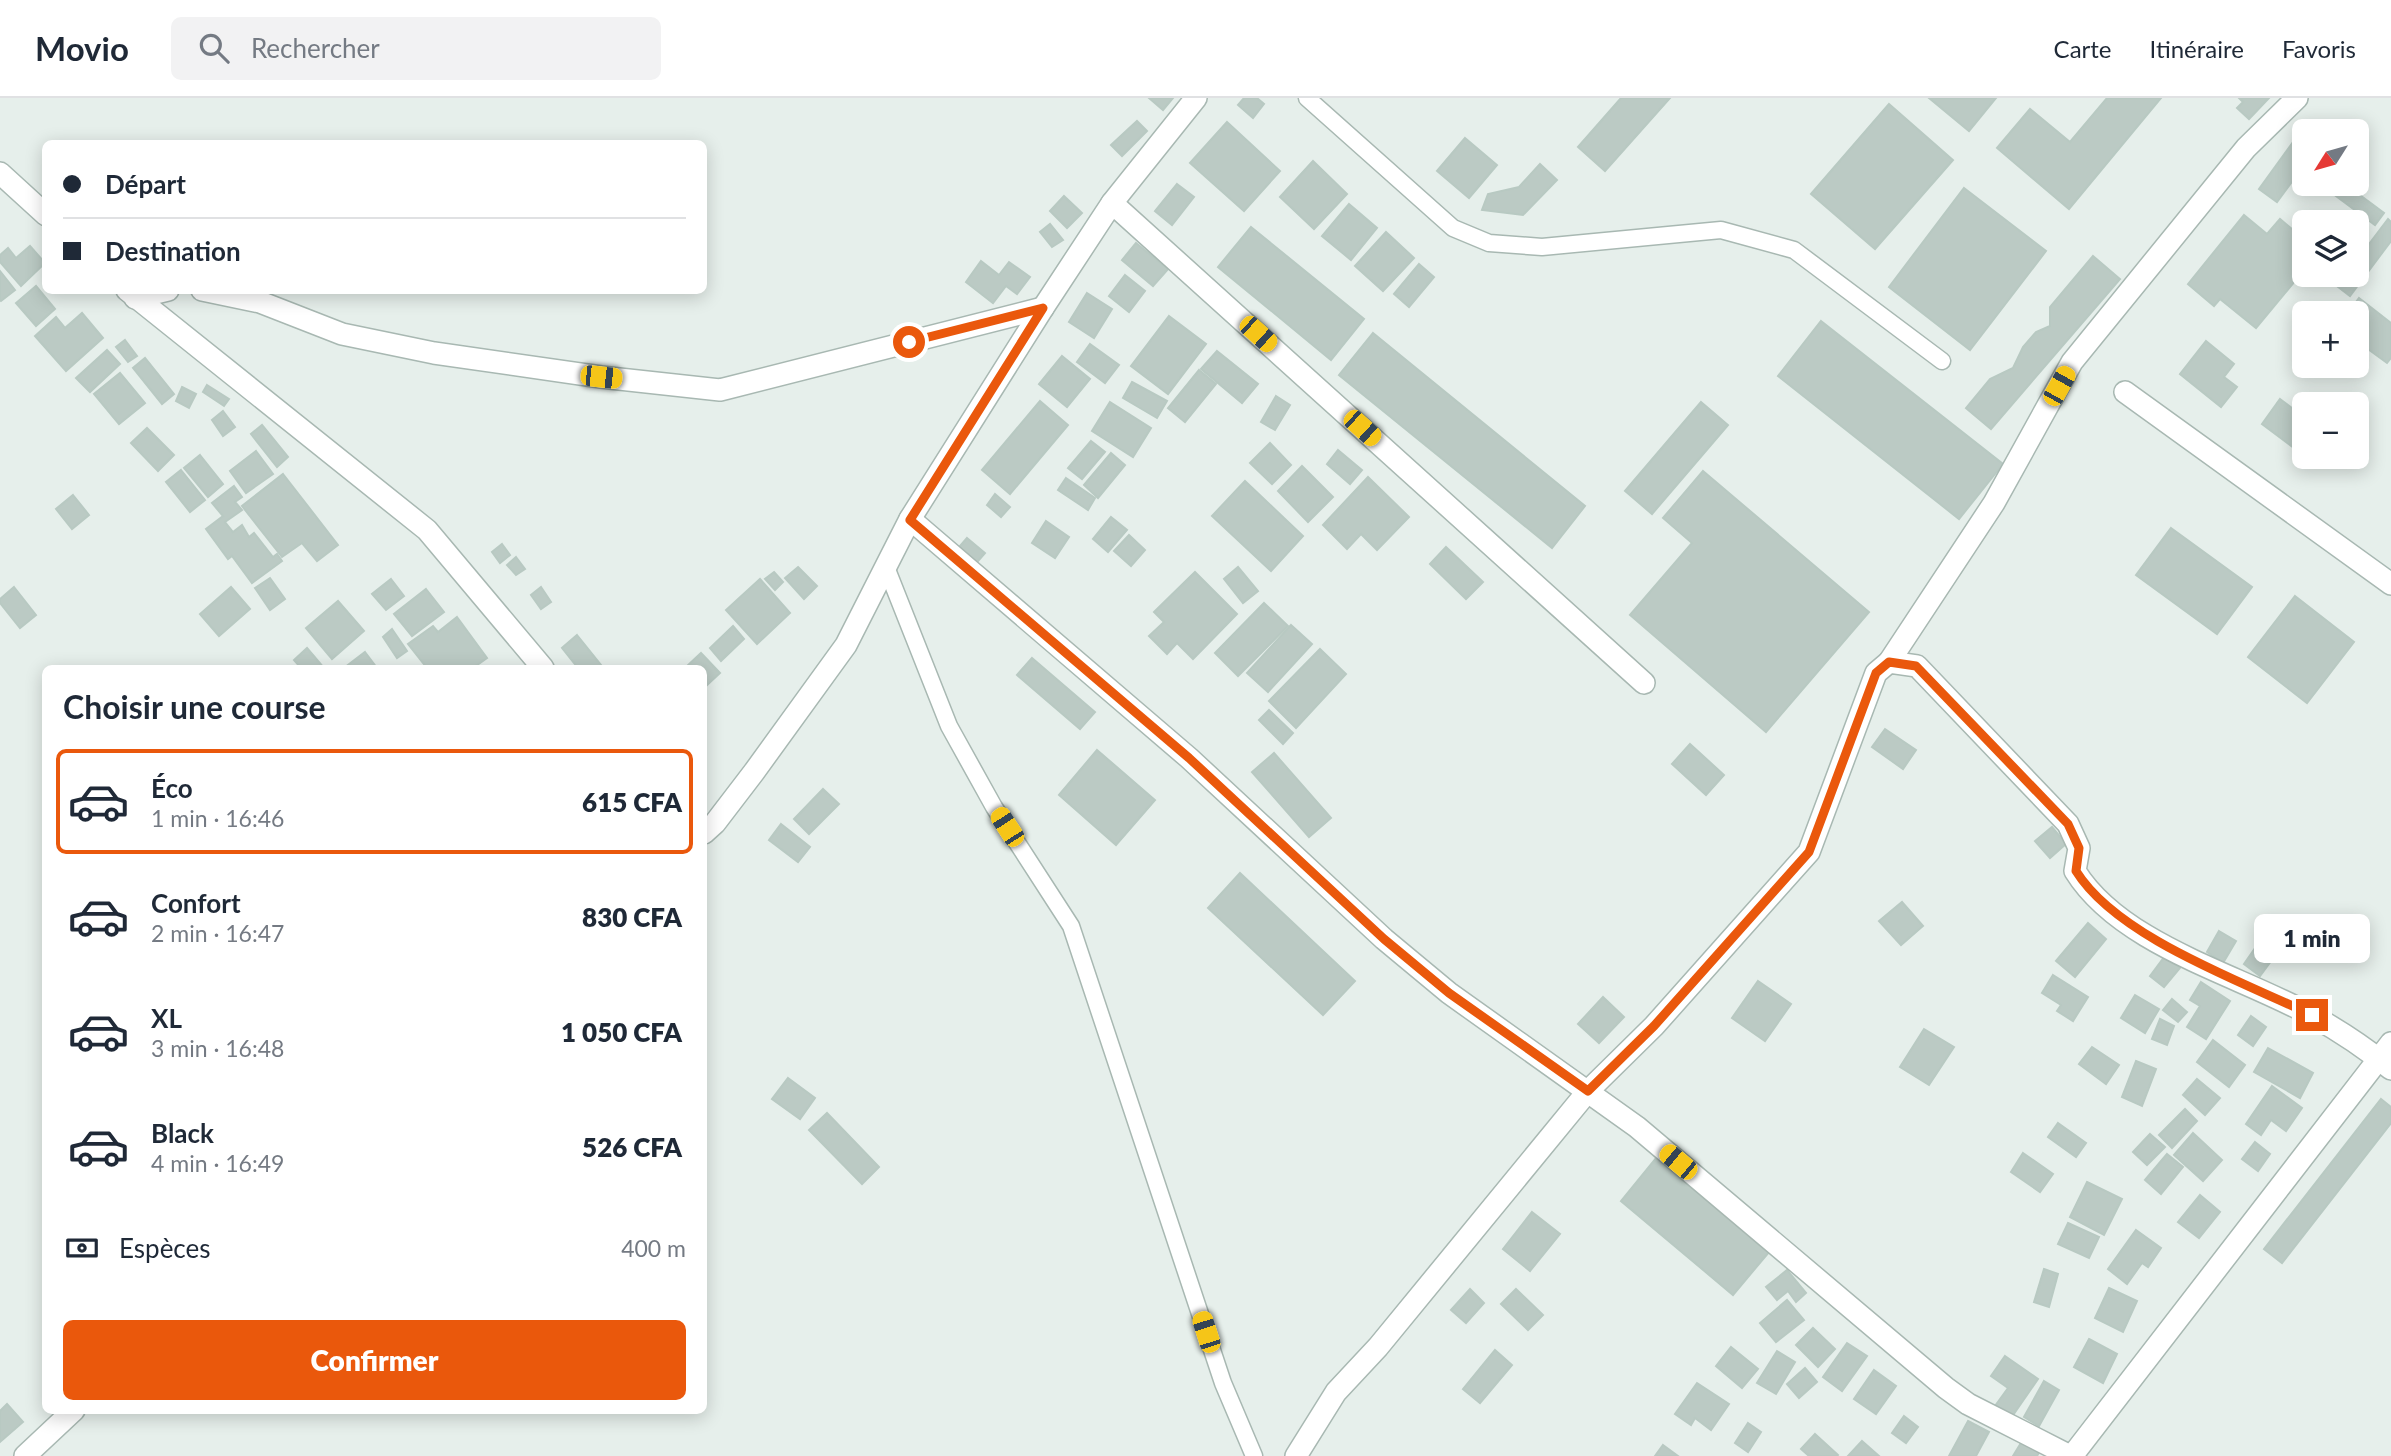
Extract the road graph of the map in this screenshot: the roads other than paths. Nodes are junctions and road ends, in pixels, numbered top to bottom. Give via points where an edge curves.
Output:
1 (1196, 98) edge
2 (1307, 98) edge
3 (2297, 98) edge
4 (0, 173) edge
5 (1112, 203) junction
6 (42, 211) edge
7 (131, 294) edge
8 (221, 294) edge
9 (1043, 308) junction
10 (1942, 361) dead end
11 (2125, 392) dead end
12 (910, 520) junction
13 (886, 566) junction
14 (2391, 584) edge
15 (1889, 662) junction
16 (540, 665) edge
17 (1644, 683) dead end
18 (707, 822) edge
19 (2387, 1057) edge
20 (1588, 1091) junction
21 (70, 1414) edge
22 (26, 1456) edge
23 (1254, 1456) edge
24 (1296, 1456) edge
25 (2071, 1456) edge

1 - 5 street
2 - 10 lane via 1453,228 1489,243 1542,247 1721,230 1794,250
3 - 15 street via 2246,148 2072,362 1994,503
4 - 6 street
5 - 9 street
5 - 17 street
7 - 16 street via 427,530
8 - 9 street via 260,302 342,334 434,353 720,390
9 - 12 street
11 - 14 street
12 - 13 street
12 - 20 street via 1189,758 1384,939 1449,993
13 - 18 street via 846,645
13 - 23 lane via 949,726 1070,926 1223,1383
15 - 19 street via 1916,666 2068,824 2079,848 2076,871 2087,889 2112,912 2161,943 2312,1015
15 - 20 street via 1876,673 1809,852 1654,1026
19 - 25 street
20 - 24 street via 1336,1392
20 - 25 street via 1968,1404
21 - 22 street

